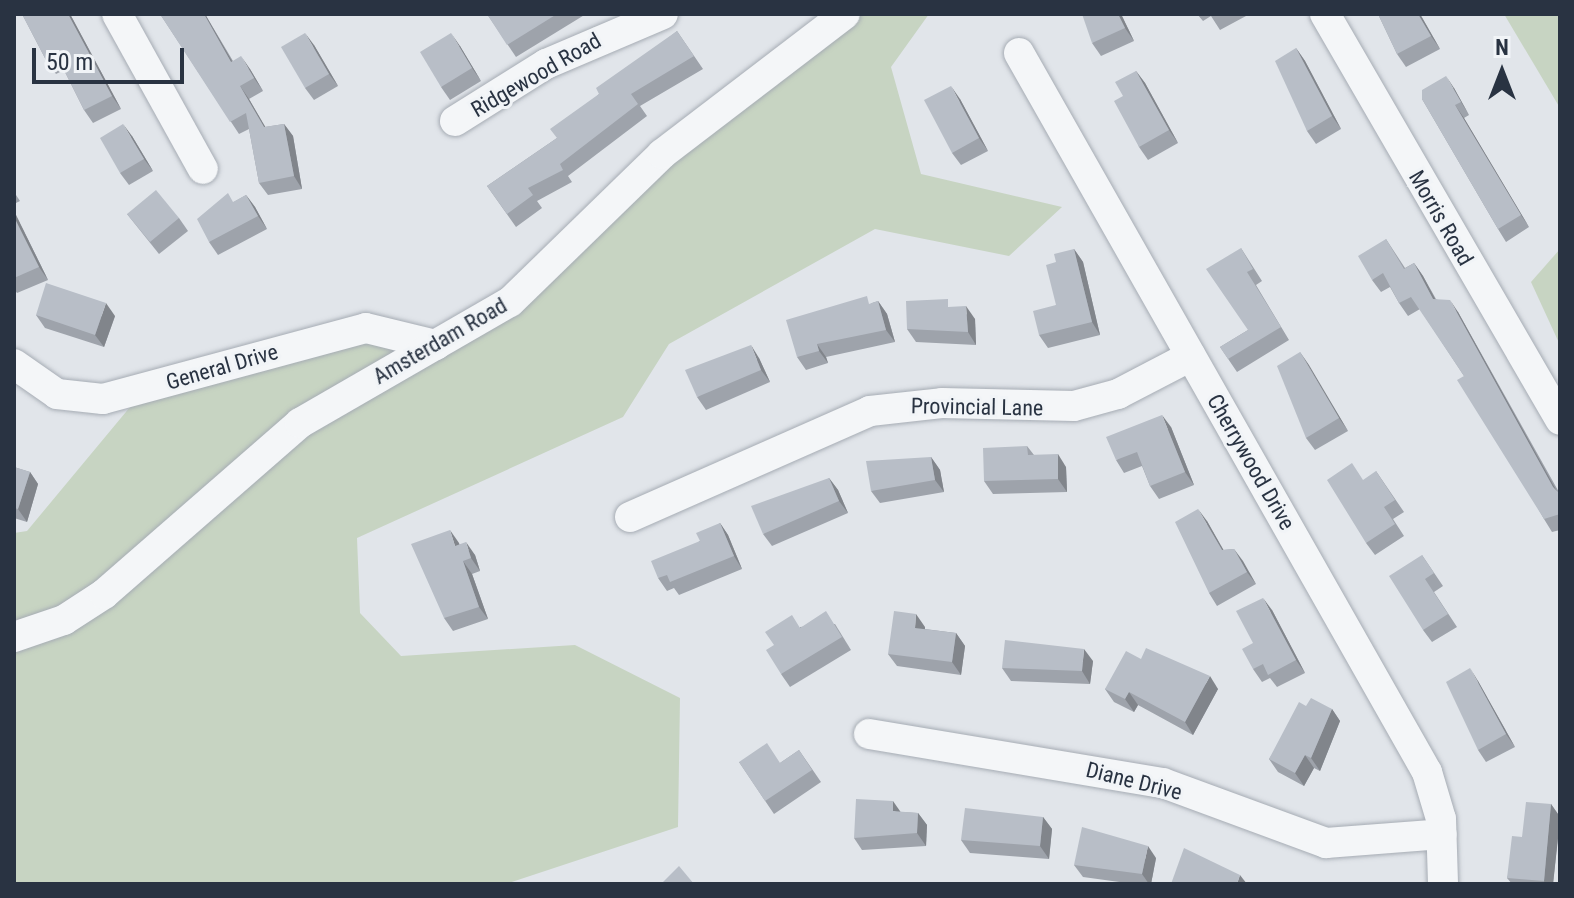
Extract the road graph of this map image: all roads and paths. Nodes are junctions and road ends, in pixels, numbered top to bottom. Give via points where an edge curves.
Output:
1 (117, 14) edge
2 (663, 14) edge
3 (845, 14) edge
4 (1325, 14) edge
5 (1019, 53) dead end
6 (455, 121) dead end
7 (203, 169) dead end
8 (436, 345) junction
9 (1191, 356) junction
10 (14, 364) edge
11 (1560, 420) edge
12 (630, 517) dead end
13 (14, 637) edge
14 (869, 734) dead end
15 (1442, 834) junction
16 (1443, 884) edge

1 - 7 street
2 - 6 street, Ridgewood Road via 546,64
3 - 8 street, Amsterdam Road via 662,154 533,284
4 - 11 street, Morris Road
5 - 9 street, Cherrywood Drive
8 - 10 street, General Drive via 366,328 103,399 57,394
8 - 13 street, Amsterdam Road via 282,437 85,607
9 - 12 street, Provincial Lane via 1118,394 1074,406 942,403 870,411
9 - 15 street, Cherrywood Drive via 1401,721 1435,795
14 - 15 street, Diane Drive via 1163,783 1326,843
15 - 16 street, Cherrywood Drive

